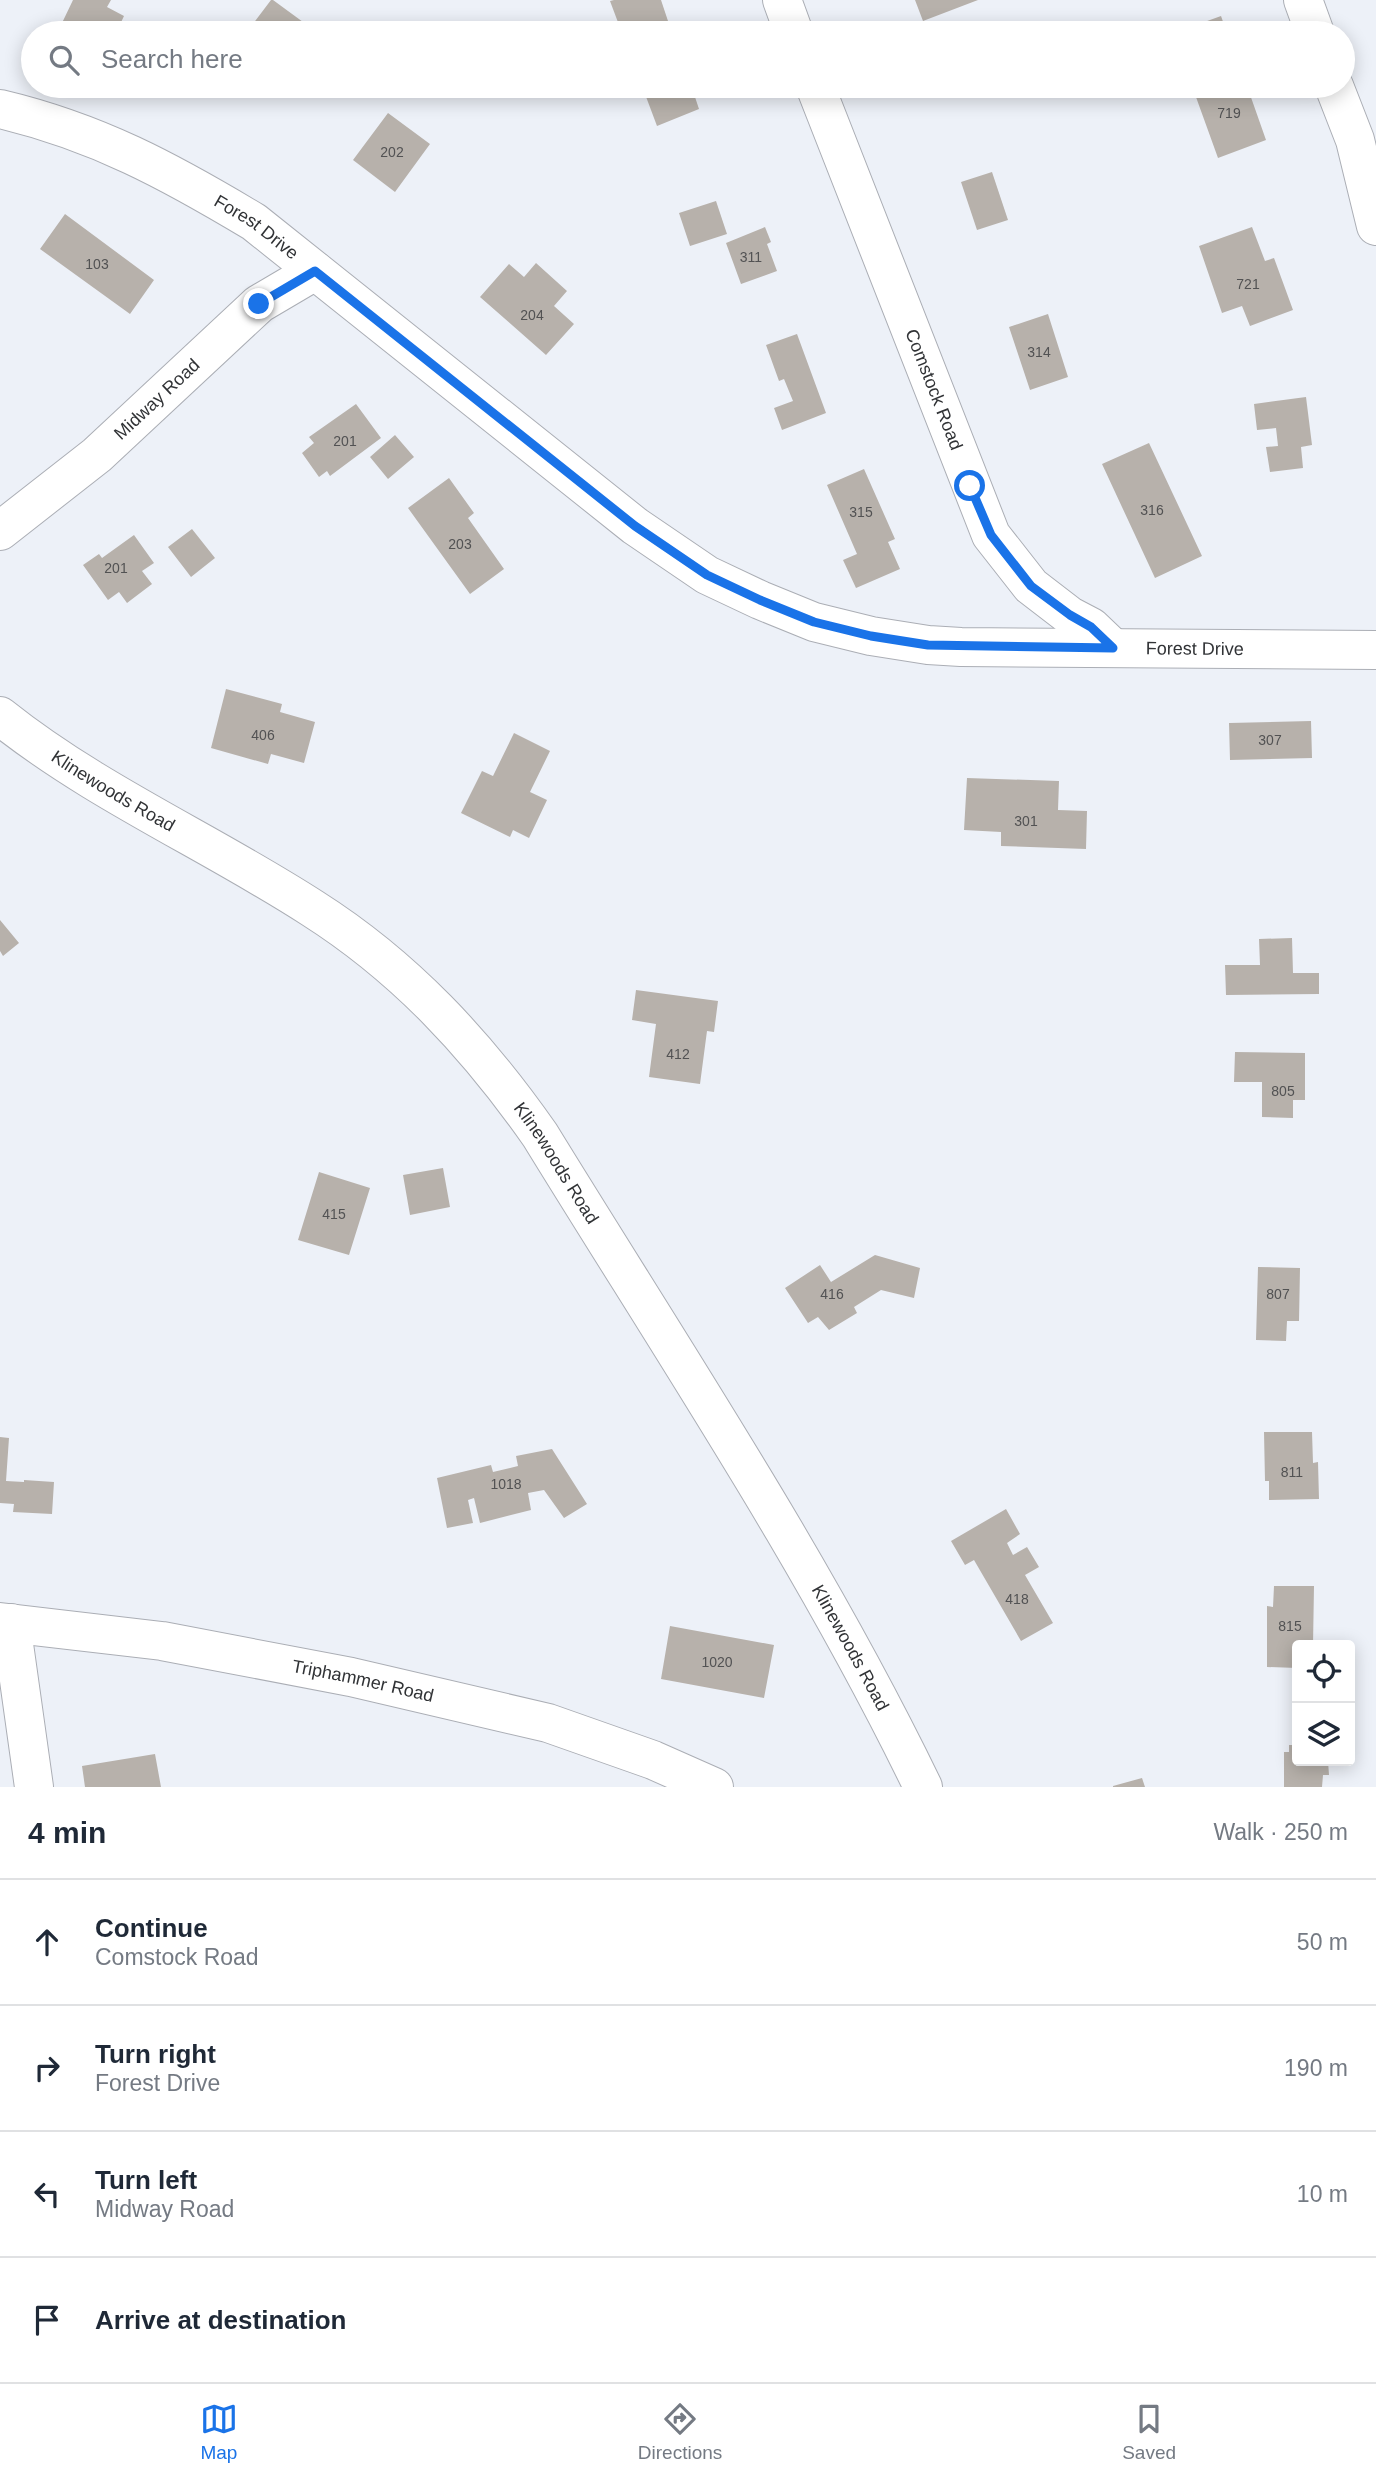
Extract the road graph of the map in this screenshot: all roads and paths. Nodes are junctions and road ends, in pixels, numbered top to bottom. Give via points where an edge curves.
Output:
1 (782, 0) edge
2 (1303, 0) edge
3 (790, 21) edge
4 (1311, 21) edge
5 (820, 98) edge
6 (1339, 98) edge
7 (0, 109) edge
8 (1376, 226) edge
9 (315, 271) junction
10 (0, 531) edge
11 (1113, 648) junction
12 (1376, 650) edge
13 (0, 716) edge
14 (5, 1623) edge
15 (34, 1787) edge
16 (714, 1787) edge
17 (923, 1787) edge

1 - 3 street
2 - 4 street
5 - 11 street, Comstock Road via 991,535 1031,586
6 - 8 street via 1355,140
7 - 9 street, Forest Drive via 114,145 185,180 254,222
9 - 10 street, Midway Road via 259,304 97,455
9 - 11 street, Forest Drive via 635,526 707,575 814,622 871,636 928,645
11 - 12 street, Forest Drive
13 - 17 street, Klinewoods Road via 58,758 313,908 363,943 444,1015 500,1078 540,1135 777,1520 857,1657
14 - 15 street
14 - 16 street, Triphammer Road via 162,1641 351,1677 548,1723

